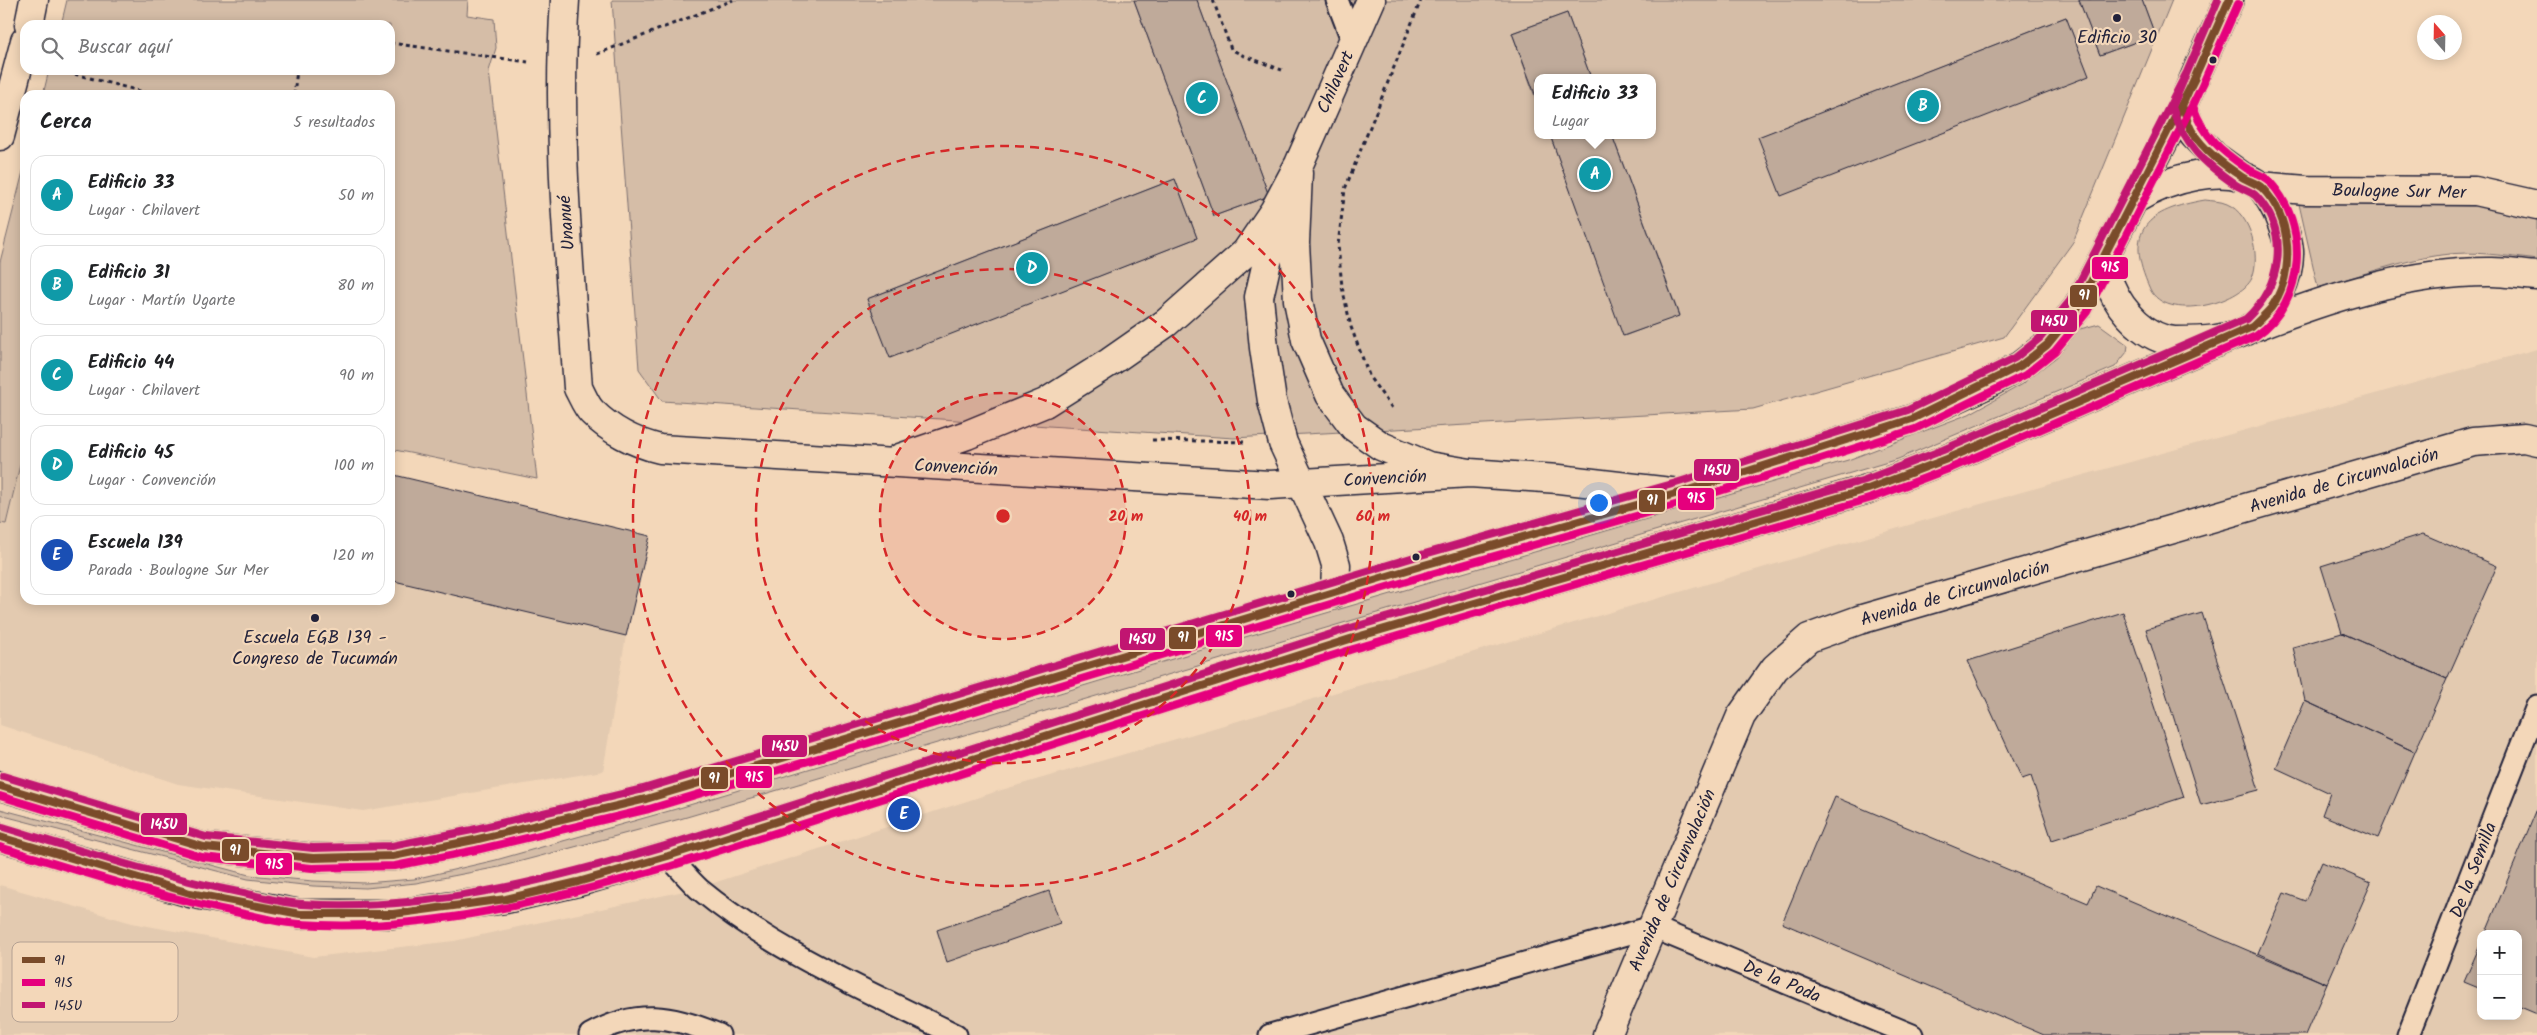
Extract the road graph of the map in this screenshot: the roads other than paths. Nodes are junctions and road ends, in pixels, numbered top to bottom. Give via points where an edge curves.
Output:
1 (34, 0) edge
2 (564, 0) edge
3 (1337, 0) edge
4 (1371, 0) edge
5 (2229, 0) edge
6 (30, 20) edge
7 (1353, 42) junction
8 (20, 60) edge
9 (2182, 106) junction
10 (0, 136) edge
11 (1299, 164) junction
12 (2253, 182) junction
13 (2135, 199) junction
14 (2537, 205) edge
15 (2105, 257) junction
16 (2537, 276) edge
17 (2241, 332) junction
18 (616, 430) joint
19 (2537, 441) edge
20 (886, 463) junction
21 (1470, 474) junction
22 (1301, 482) junction
23 (1679, 493) junction
24 (1335, 593) junction
25 (2537, 706) edge
26 (0, 786) edge
27 (0, 837) edge
28 (668, 856) junction
29 (1652, 927) junction
30 (590, 1035) edge
31 (720, 1035) edge
32 (956, 1035) edge
33 (1270, 1035) edge
34 (1607, 1035) edge
35 (1912, 1035) edge
36 (2409, 1035) edge

1 - 6 street
2 - 18 street, Unanué via 560,67 561,143 578,388 591,411
3 - 7 lane
4 - 7 street, Chilavert
5 - 9 street
7 - 11 street, Chilavert
8 - 10 street
9 - 12 street via 2193,134 2214,156
9 - 13 street
11 - 20 street via 1274,211 1246,252 1158,328 1045,403
11 - 21 street via 1295,243 1298,300 1306,340 1330,395 1354,427 1381,446 1428,466
11 - 22 street via 1259,297 1272,401 1283,443
12 - 13 street via 2224,174 2189,177 2155,187
12 - 14 street, Boulogne Sur Mer via 2306,190 2475,191
12 - 17 street via 2270,198 2283,225 2289,252 2284,280 2272,305
13 - 15 street
15 - 17 street via 2111,287 2129,314 2148,332 2168,340
15 - 23 street via 2078,307 2046,345 2020,366 1912,419
16 - 17 street via 2492,272 2437,275 2333,297
17 - 28 street via 1946,459 1868,489 1350,639
18 - 20 street, Convención via 640,444 660,449
19 - 29 street, Avenida de Circunvalación via 2524,438 2474,442 1859,620 1809,638 1775,668 1741,716
20 - 22 street, Convención via 1270,485
21 - 22 street, Convención
21 - 23 street via 1559,479
22 - 24 street via 1329,542 1336,565
23 - 24 street
24 - 26 street via 646,799 393,856 313,858 204,847
25 - 36 lane, De la Semilla
27 - 28 street via 190,893 300,914 393,914 506,899
28 - 32 lane via 698,888 740,920 816,965
29 - 33 lane
29 - 34 street, Avenida de Circunvalación
29 - 35 lane, De la Poda
30 - 31 lane via 606,1026 644,1017 667,1018

